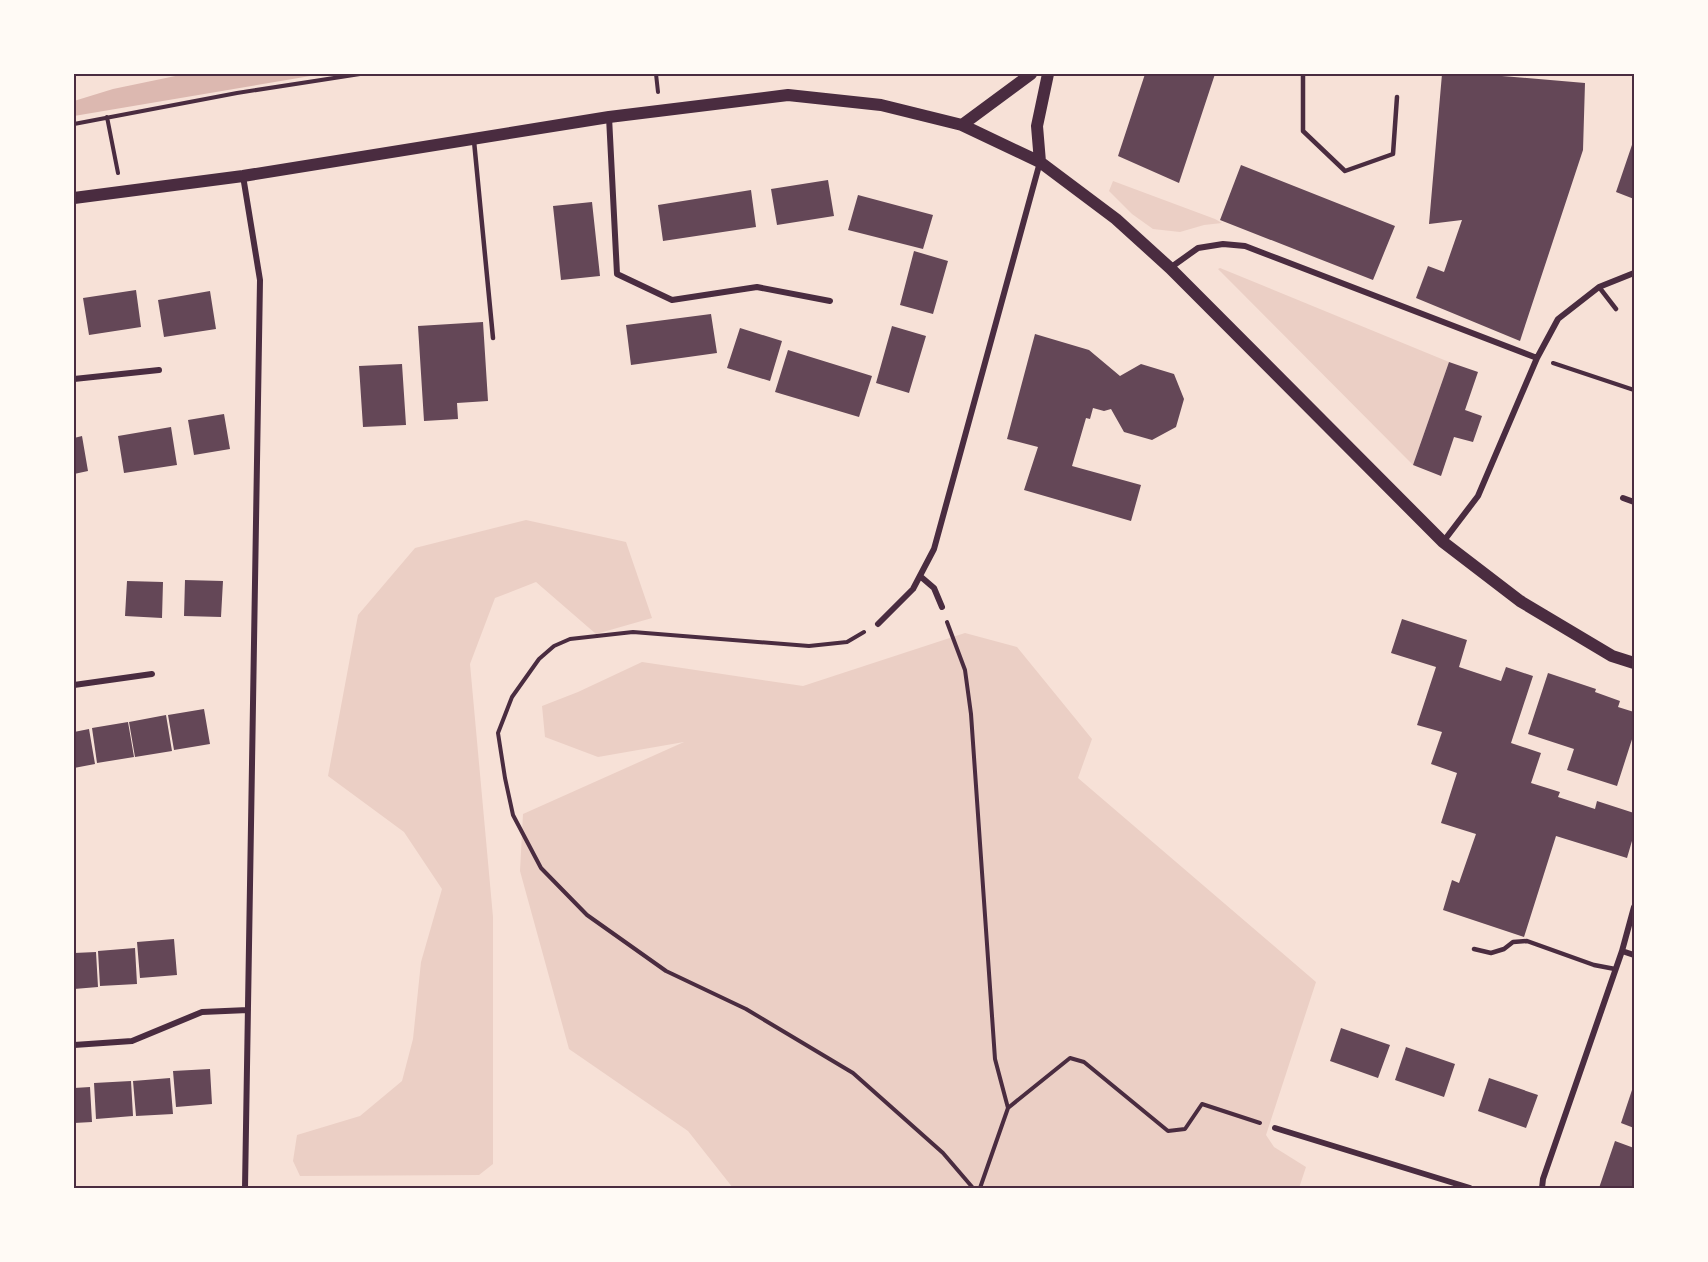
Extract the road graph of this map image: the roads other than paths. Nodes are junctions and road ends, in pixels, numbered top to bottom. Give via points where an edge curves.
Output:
1 (1031, 74) edge
2 (1048, 74) edge
3 (1303, 74) edge
4 (1397, 97) dead end
5 (609, 117) junction
6 (962, 125) junction
7 (473, 139) junction
8 (1040, 162) junction
9 (243, 176) junction
10 (74, 198) edge
11 (1170, 268) junction
12 (1635, 273) edge
13 (1599, 287) junction
14 (830, 301) dead end
15 (1616, 309) dead end
16 (493, 338) dead end
17 (1537, 358) junction
18 (159, 370) dead end
19 (74, 379) edge
20 (1623, 498) dead end
21 (1635, 502) edge
22 (1443, 542) junction
23 (920, 576) junction
24 (942, 607) road end
25 (878, 624) road end
26 (1635, 663) edge
27 (152, 674) dead end
28 (74, 685) edge
29 (1635, 907) edge
30 (1474, 949) dead end
31 (1622, 951) junction
32 (1635, 955) edge
33 (1615, 969) junction
34 (248, 1010) junction
35 (74, 1045) edge
36 (1275, 1128) road end
37 (245, 1188) edge
38 (1470, 1188) edge
39 (1542, 1188) edge

1 - 6 main road
2 - 8 main road via 1037,126
3 - 4 lane via 1303,131 1345,171 1393,154
5 - 6 main road via 788,95 881,105
5 - 7 main road
5 - 14 street via 617,274 672,300 757,286
6 - 8 main road
7 - 9 main road
7 - 16 lane
8 - 11 main road via 1116,219
8 - 23 street via 934,549
9 - 10 main road
9 - 34 street via 260,280
11 - 17 street via 1197,248 1245,246
11 - 22 main road
12 - 13 street
13 - 15 lane
13 - 17 street via 1558,319
17 - 22 street via 1478,496
18 - 19 street
20 - 21 street
22 - 26 main road via 1520,602 1612,656
23 - 24 street via 934,588
23 - 25 street via 913,589
27 - 28 street
29 - 31 street
30 - 33 lane via 1491,953 1513,942 1527,941
31 - 32 street
31 - 33 street
33 - 39 street
34 - 35 street via 202,1012 132,1041
34 - 37 street
36 - 38 street

